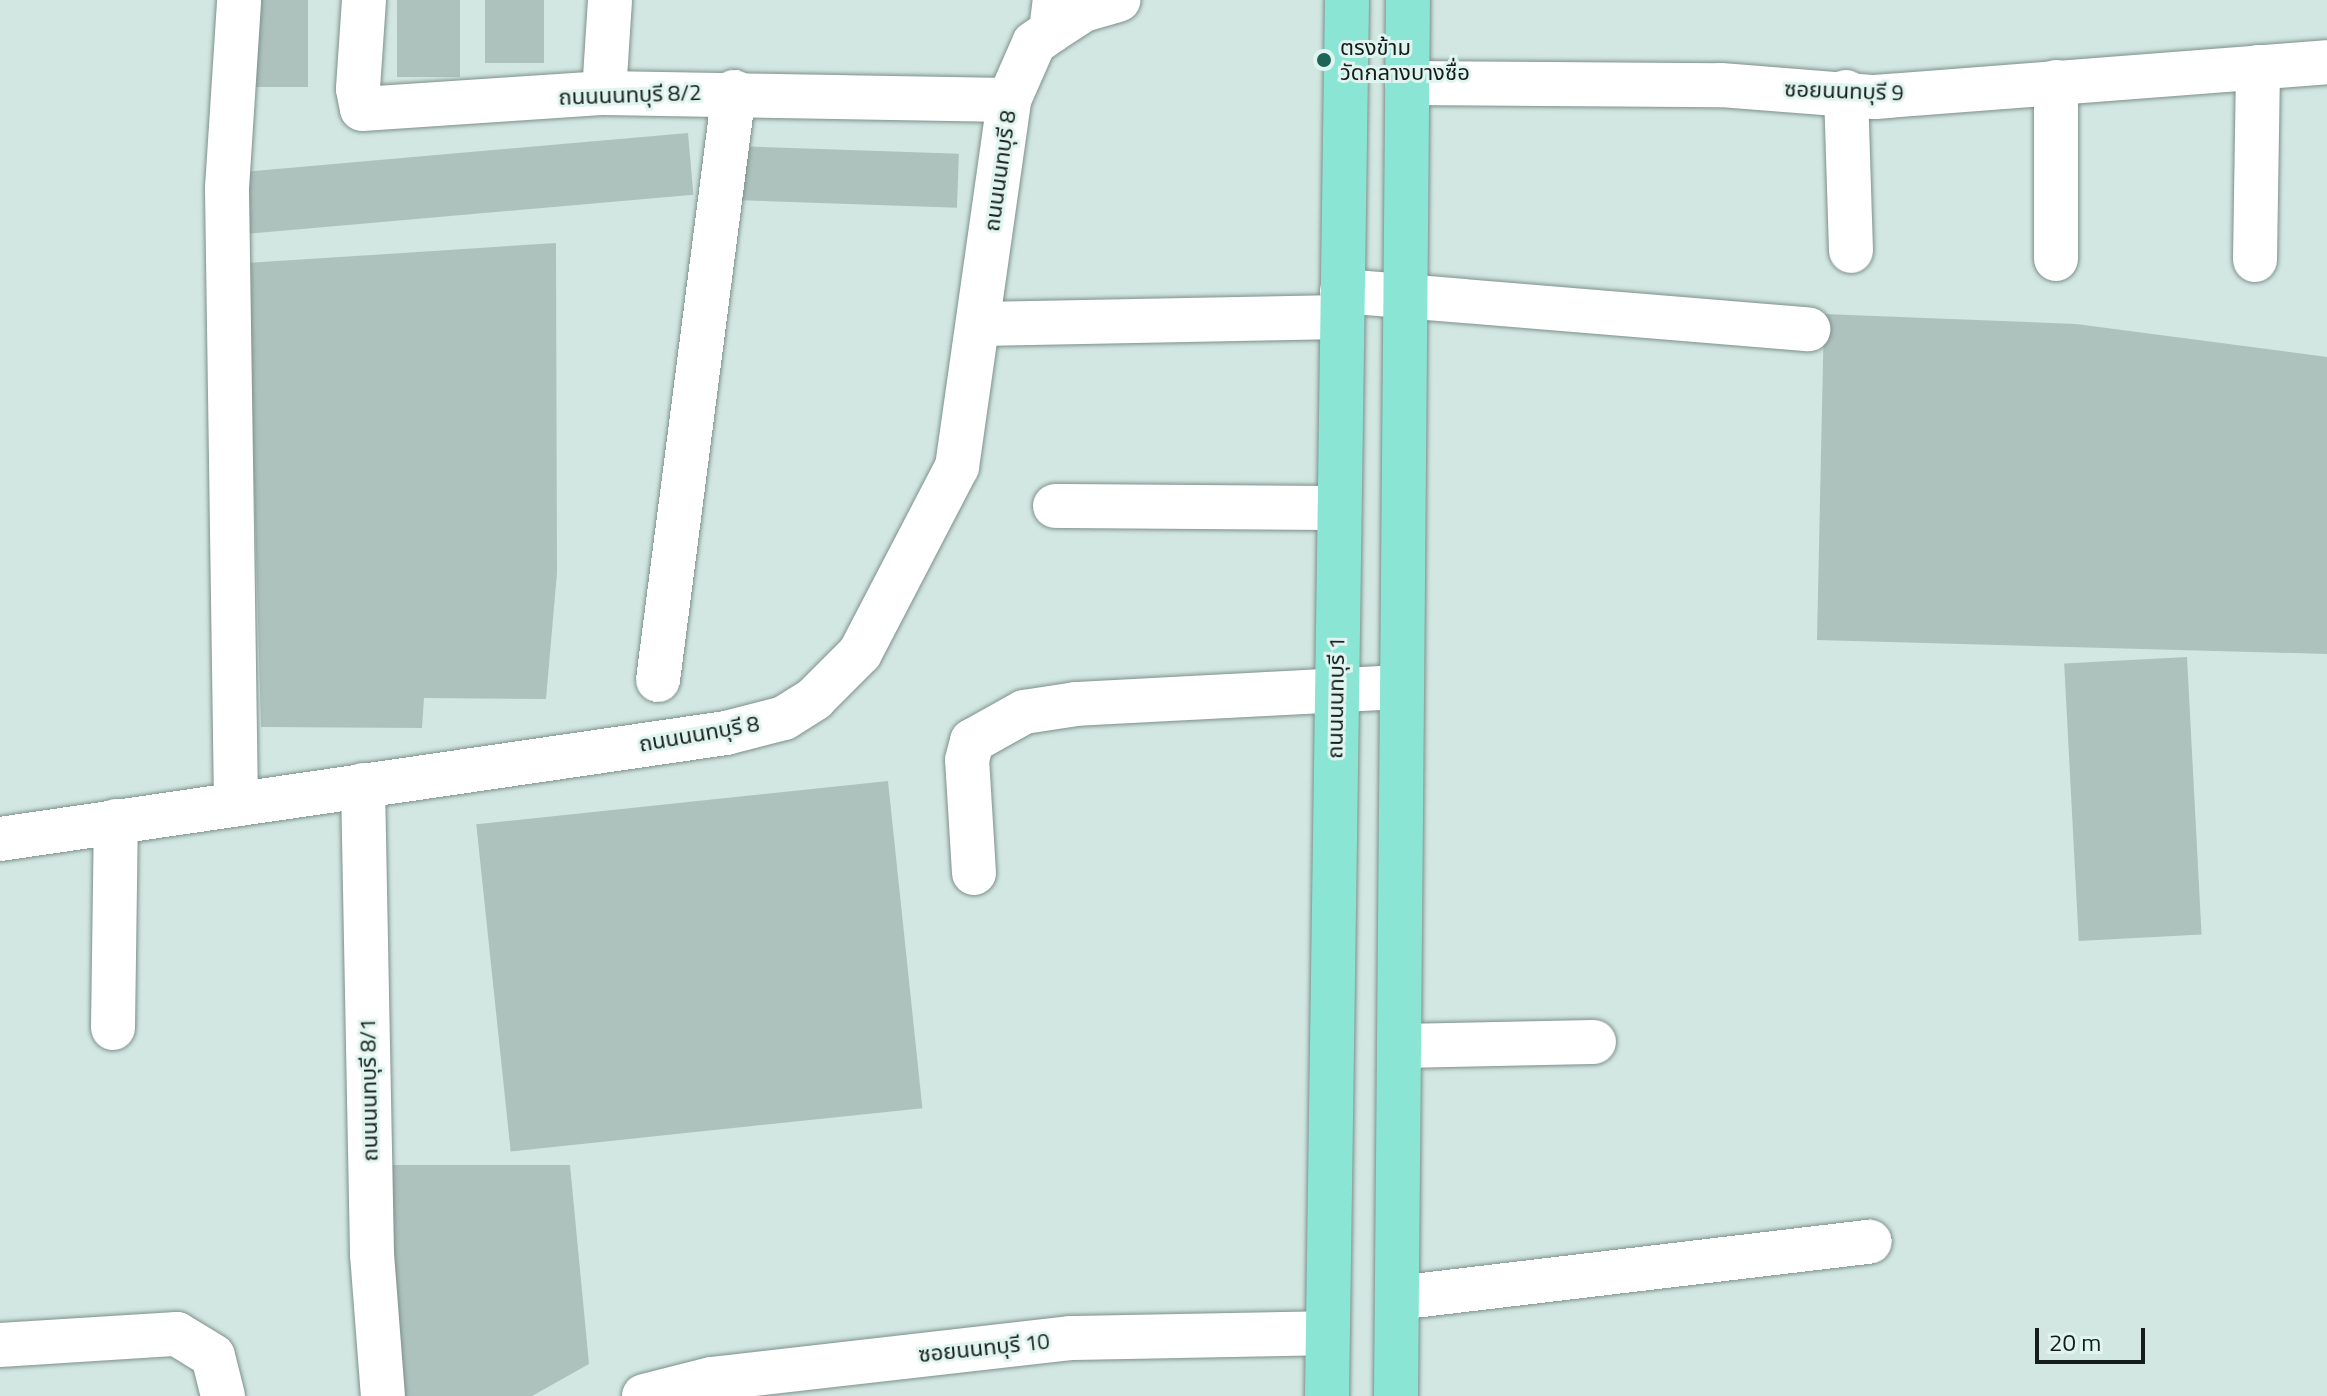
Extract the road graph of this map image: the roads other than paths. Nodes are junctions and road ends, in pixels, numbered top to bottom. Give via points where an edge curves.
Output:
1 (239, 0) edge
2 (364, 0) edge
3 (610, 0) edge
4 (1119, 0) edge
5 (1347, 0) edge
6 (1408, 0) edge
7 (1053, 16) edge
8 (2327, 62) edge
9 (2258, 67) junction
10 (2056, 82) junction
11 (1407, 83) junction
12 (734, 92) junction
13 (1846, 92) junction
14 (604, 93) junction
15 (1009, 100) junction
16 (1851, 251) dead end
17 (2056, 259) dead end
18 (2255, 260) dead end
19 (1405, 296) junction
20 (1342, 304) junction
21 (980, 324) junction
22 (1808, 329) dead end
23 (1055, 506) dead end
24 (1339, 508) junction
25 (658, 680) dead end
26 (1336, 687) junction
27 (1402, 687) junction
28 (363, 785) junction
29 (236, 803) junction
30 (116, 821) junction
31 (0, 839) edge
32 (974, 873) dead end
33 (113, 1028) dead end
34 (1594, 1042) dead end
35 (1399, 1046) junction
36 (1870, 1242) dead end
37 (1397, 1298) junction
38 (1327, 1333) junction
39 (0, 1345) edge
40 (223, 1396) edge
41 (383, 1396) edge
42 (644, 1396) edge
43 (1327, 1396) edge
44 (1396, 1396) edge

1 - 29 street via 227,188
2 - 14 street, ถนนนนทบุรี 8/2 via 358,89 362,109
3 - 14 street
4 - 7 street, ถนนนนทบุรี 8
5 - 20 main road, ถนนนนทบุรี 1
6 - 11 main road
7 - 15 street, ถนนนนทบุรี 8 via 1034,43
8 - 9 street, ซอยนนทบุรี 9
9 - 10 street, ซอยนนทบุรี 9
9 - 18 street
10 - 13 street, ซอยนนทบุรี 9 via 1875,97
10 - 17 street
11 - 13 street, ซอยนนทบุรี 9 via 1721,85
11 - 19 main road
12 - 14 street, ถนนนนทบุรี 8/2
12 - 15 street, ถนนนนทบุรี 8/2
12 - 25 street
13 - 16 street
15 - 21 street, ถนนนนทบุรี 8
19 - 20 street
19 - 22 street
19 - 27 main road
20 - 21 street
20 - 24 main road, ถนนนนทบุรี 1
21 - 28 street, ถนนนนทบุรี 8 via 957,467 860,653 814,699 784,718 726,733
23 - 24 street
24 - 26 main road, ถนนนนทบุรี 1
26 - 27 street
26 - 32 street via 1024,712 972,741 967,760
26 - 38 main road, ถนนนนทบุรี 1
27 - 35 main road
28 - 29 street, ถนนนนทบุรี 8
28 - 41 street, ถนนนนทบุรี 8/1 via 372,1254
29 - 30 street, ถนนนนทบุรี 8
30 - 31 street, ถนนนนทบุรี 8
30 - 33 street
34 - 35 street
35 - 37 main road
36 - 37 street
37 - 44 main road
38 - 42 street, ซอยนนทบุรี 10 via 1070,1338 711,1379
38 - 43 main road, ถนนนนทบุรี 1
39 - 40 street via 177,1334 213,1356

